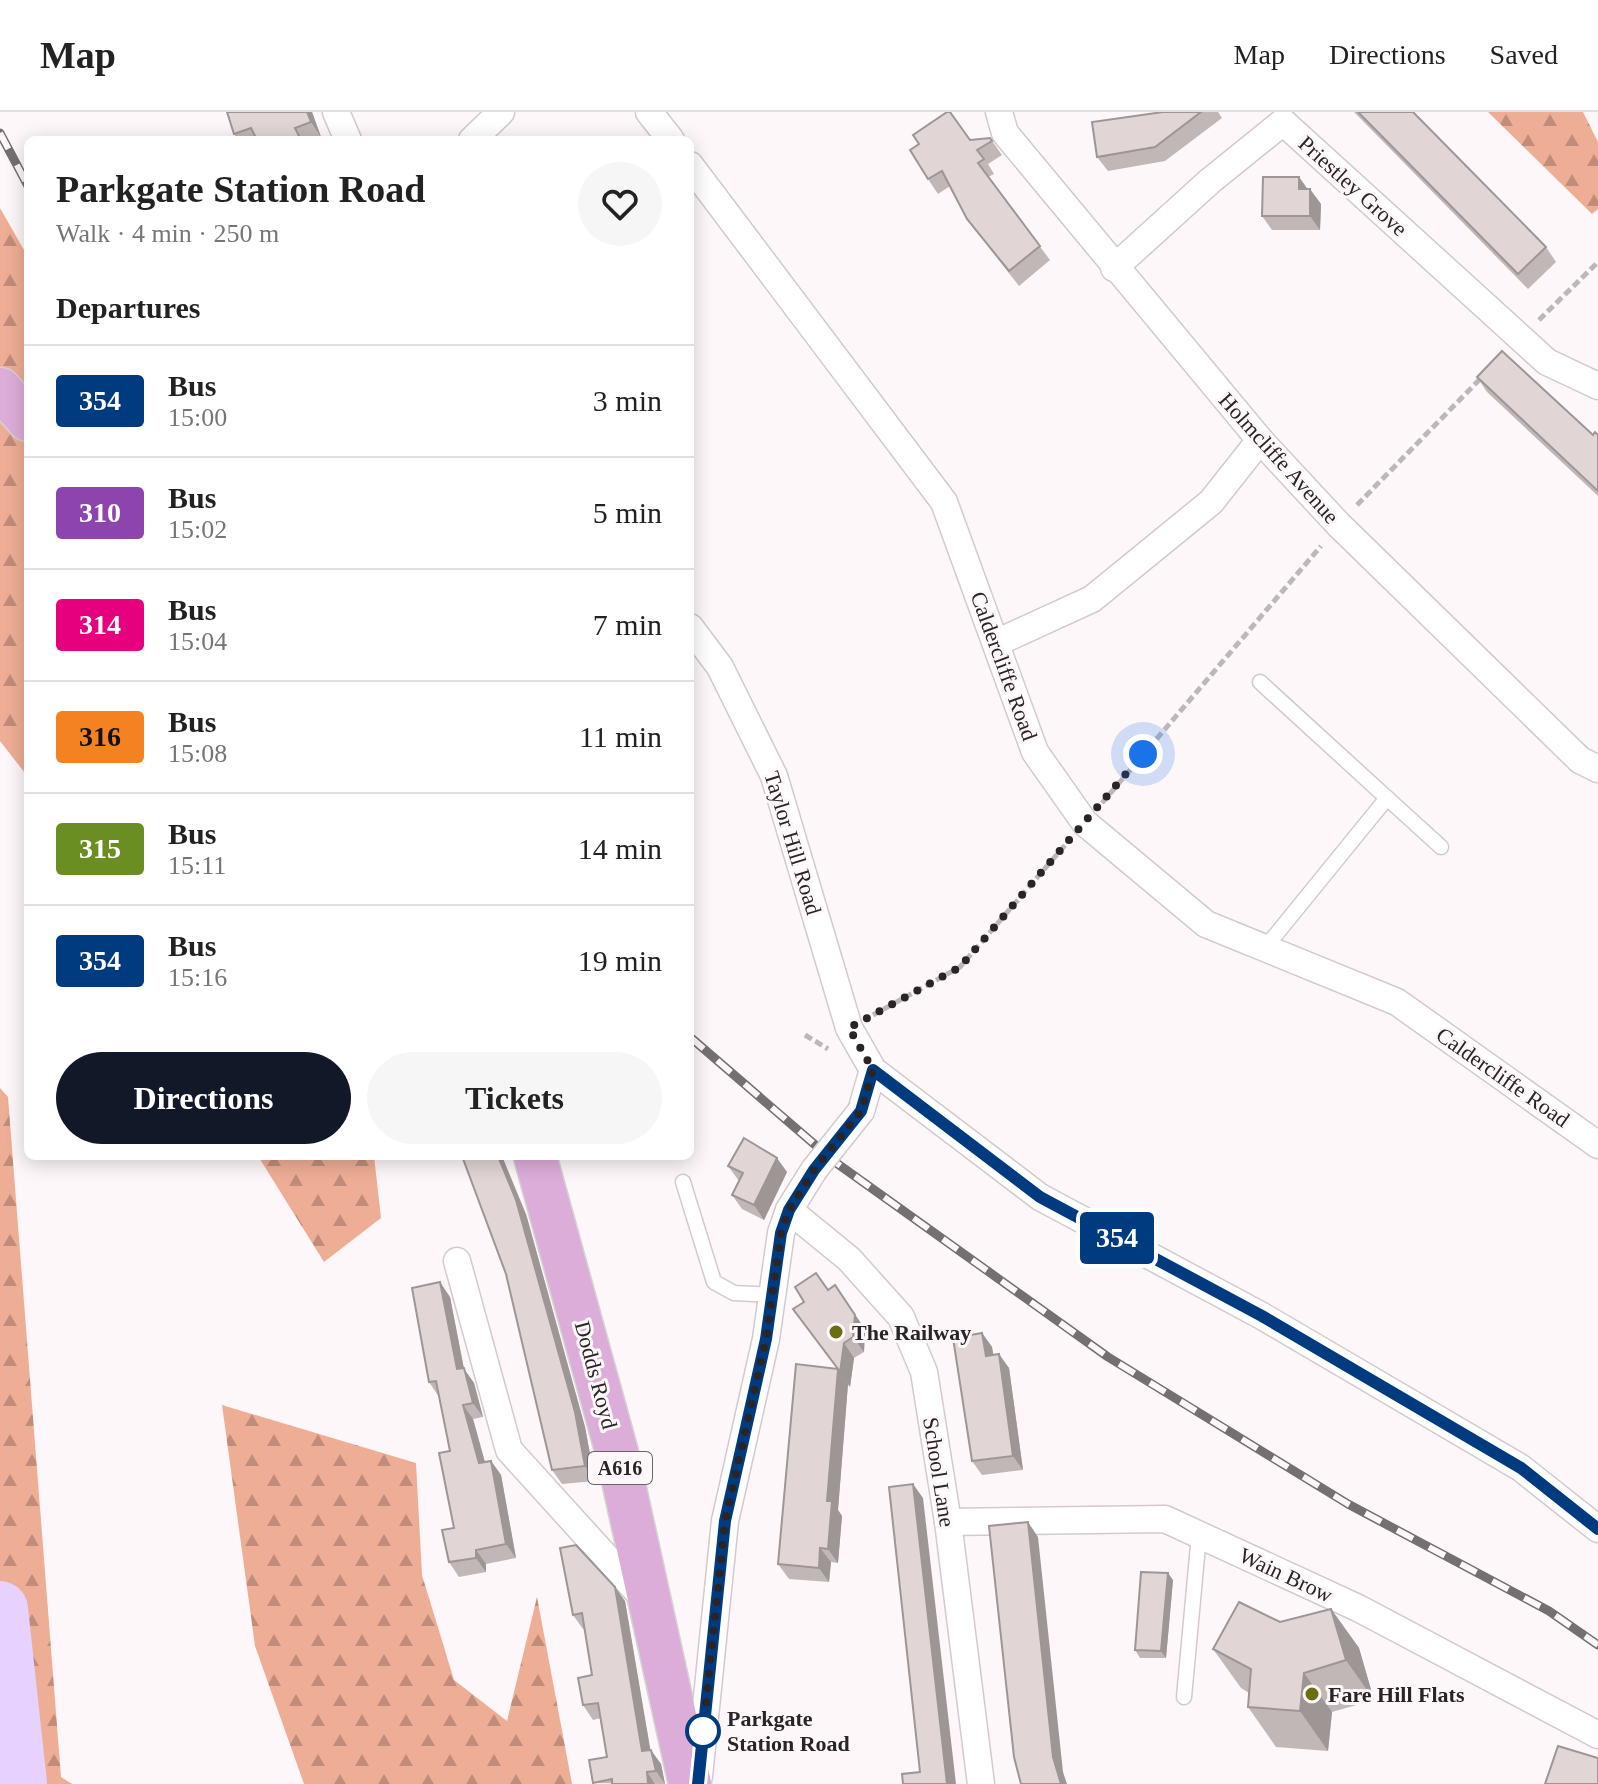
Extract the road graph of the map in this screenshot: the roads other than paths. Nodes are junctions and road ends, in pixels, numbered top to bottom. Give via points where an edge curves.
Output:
1 (336, 112) edge
2 (501, 112) edge
3 (649, 112) edge
4 (999, 112) edge
5 (346, 136) edge
6 (476, 136) edge
7 (668, 136) edge
8 (694, 170) edge
9 (1114, 268) junction
10 (1598, 386) edge
11 (0, 389) edge
12 (24, 416) edge
13 (1260, 440) junction
14 (694, 632) edge
15 (996, 643) junction
16 (1260, 682) dead end
17 (1598, 769) edge
18 (1387, 798) junction
19 (1441, 847) dead end
20 (1265, 948) junction
21 (873, 1070) junction
22 (1598, 1145) edge
23 (536, 1160) edge
24 (683, 1182) dead end
25 (789, 1210) junction
26 (457, 1261) dead end
27 (772, 1295) junction
28 (948, 1522) junction
29 (1598, 1529) edge
30 (1199, 1535) junction
31 (652, 1607) junction
32 (1184, 1697) dead end
33 (1598, 1735) edge
34 (690, 1784) edge
35 (698, 1784) edge
36 (981, 1784) edge

1 - 5 street
2 - 6 street
3 - 7 street
4 - 9 street, Holmcliffe Avenue via 1005,133
8 - 15 street, Caldercliffe Road via 944,502
9 - 10 street, Priestley Grove via 1283,122 1547,362
9 - 13 street, Holmcliffe Avenue
11 - 12 main road
13 - 15 street via 1211,502 1092,599
13 - 17 street, Holmcliffe Avenue via 1338,524 1580,760
14 - 21 street, Taylor Hill Road via 720,667 774,776 849,1028
15 - 20 street, Caldercliffe Road via 1035,752 1085,823 1206,924
16 - 18 lane
18 - 19 lane
18 - 20 lane
20 - 22 street, Caldercliffe Road via 1397,1002
21 - 25 street, bridge via 861,1111
21 - 29 street via 1040,1197 1262,1316 1521,1468
23 - 31 main road, Dodds Royd / A616 via 617,1453
24 - 27 lane via 714,1282 734,1293
25 - 27 street
25 - 28 street, School Lane via 849,1259 901,1317 924,1372
26 - 31 street via 509,1450
27 - 35 street via 725,1521
28 - 30 street, Wain Brow via 1165,1519
28 - 36 street, School Lane
30 - 32 lane
30 - 33 street, Wain Brow via 1358,1608
31 - 34 main road, Dodds Royd / A616

